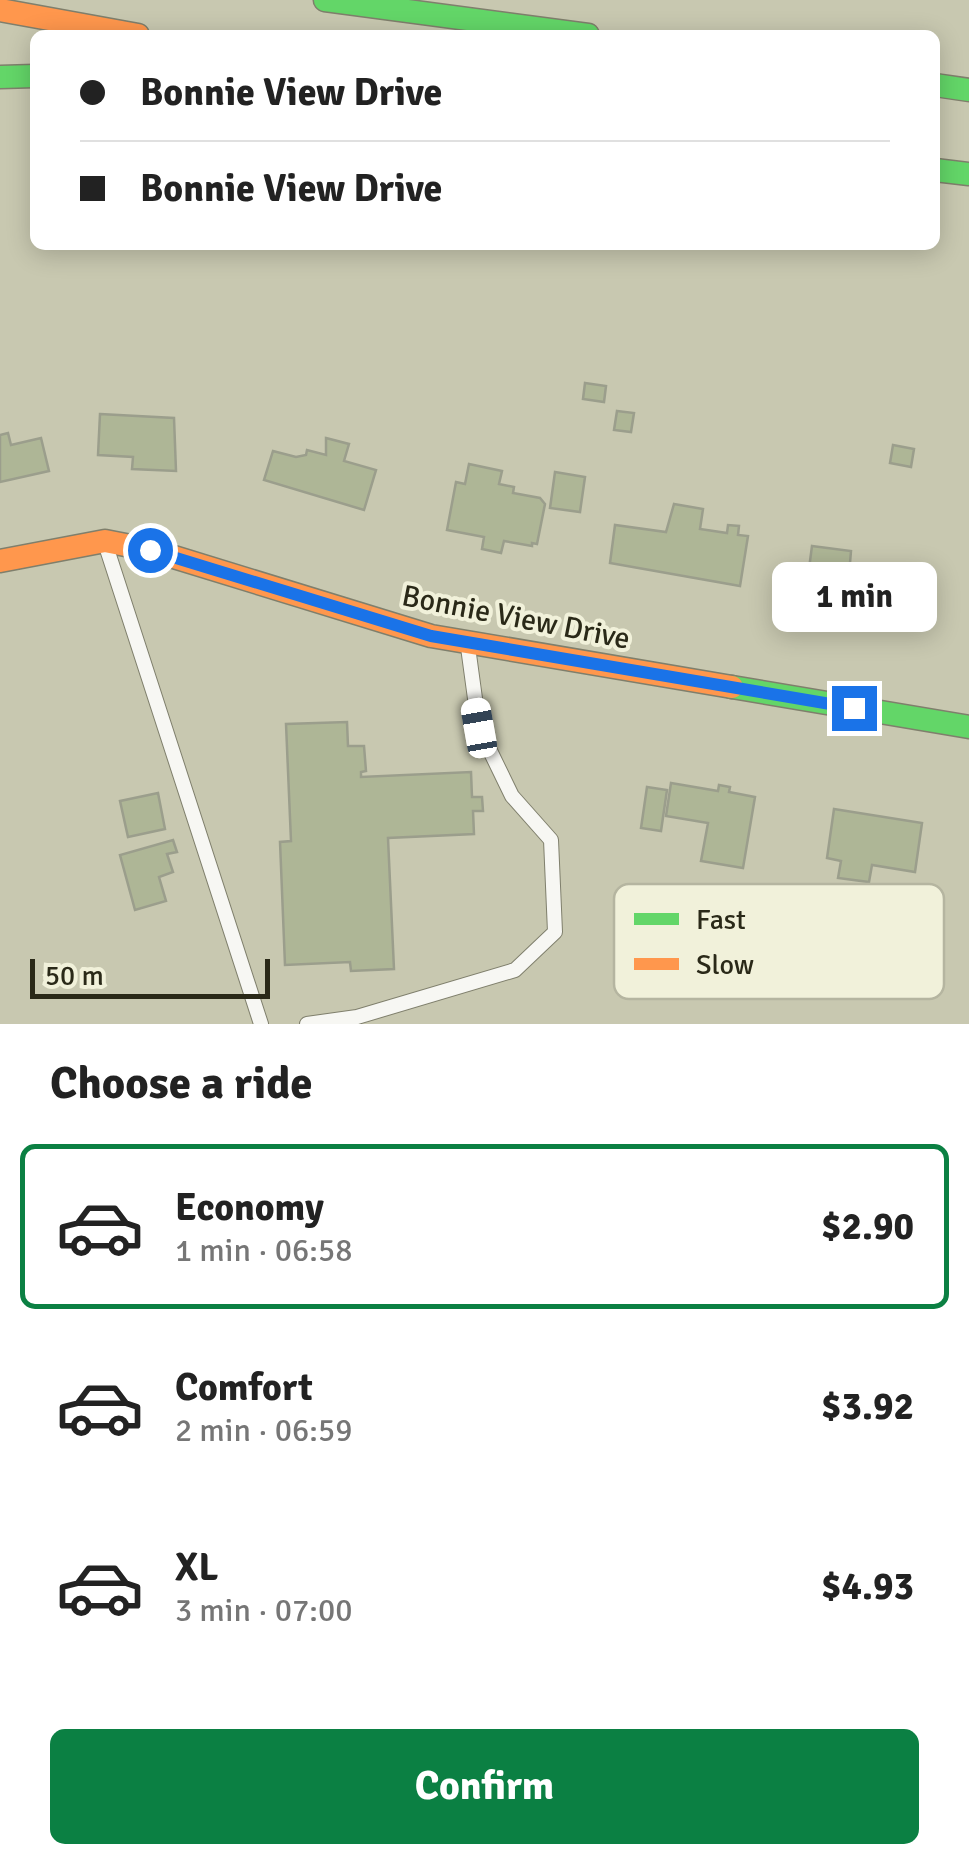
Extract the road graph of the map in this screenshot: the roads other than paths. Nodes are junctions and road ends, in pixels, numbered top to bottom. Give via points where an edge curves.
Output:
1 (325, 0) edge
2 (524, 3) dead end
3 (0, 10) edge
4 (110, 30) edge
5 (552, 30) edge
6 (582, 30) edge
7 (30, 76) edge
8 (0, 77) edge
9 (940, 87) edge
10 (969, 90) edge
11 (940, 171) edge
12 (969, 174) edge
13 (105, 540) junction
14 (0, 560) edge
15 (468, 643) junction
16 (969, 727) edge
17 (261, 1024) edge
18 (307, 1024) edge

1 - 5 main road
2 - 6 main road via 543,6
3 - 4 main road
7 - 8 main road
9 - 10 main road
11 - 12 main road
13 - 14 main road, Bonnie View Drive
13 - 15 main road, Bonnie View Drive
13 - 17 lane
15 - 16 main road, Bonnie View Drive
15 - 18 lane via 479,728 512,796 551,840 555,932 515,970 357,1017

